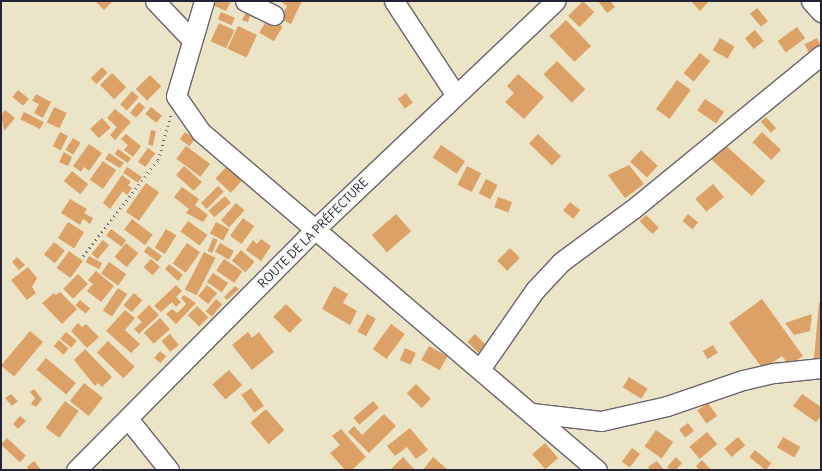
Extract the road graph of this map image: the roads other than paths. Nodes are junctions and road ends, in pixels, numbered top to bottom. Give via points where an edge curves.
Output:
1 (155, 1) edge
2 (204, 1) edge
3 (245, 1) edge
4 (394, 1) edge
5 (555, 1) edge
6 (811, 1) edge
7 (821, 12) edge
8 (274, 15) dead end
9 (191, 39) junction
10 (821, 55) edge
11 (455, 94) junction
12 (313, 231) junction
13 (821, 368) edge
14 (480, 369) junction
15 (532, 413) junction
16 (128, 420) junction
17 (76, 470) edge
18 (169, 470) edge
19 (597, 470) edge

1 - 9 street
2 - 9 street
3 - 8 street
4 - 11 street
5 - 11 street, ROUTE DE LA PRÉFECTURE
6 - 7 street
9 - 12 street via 176,96 201,132
10 - 14 street via 633,209 562,262 535,290
11 - 12 street, ROUTE DE LA PRÉFECTURE
12 - 14 street
12 - 16 street, ROUTE DE LA PRÉFECTURE
13 - 15 street via 744,380 667,406 601,421
14 - 15 street
15 - 19 street
16 - 17 street, ROUTE DE LA PRÉFECTURE
16 - 18 street

